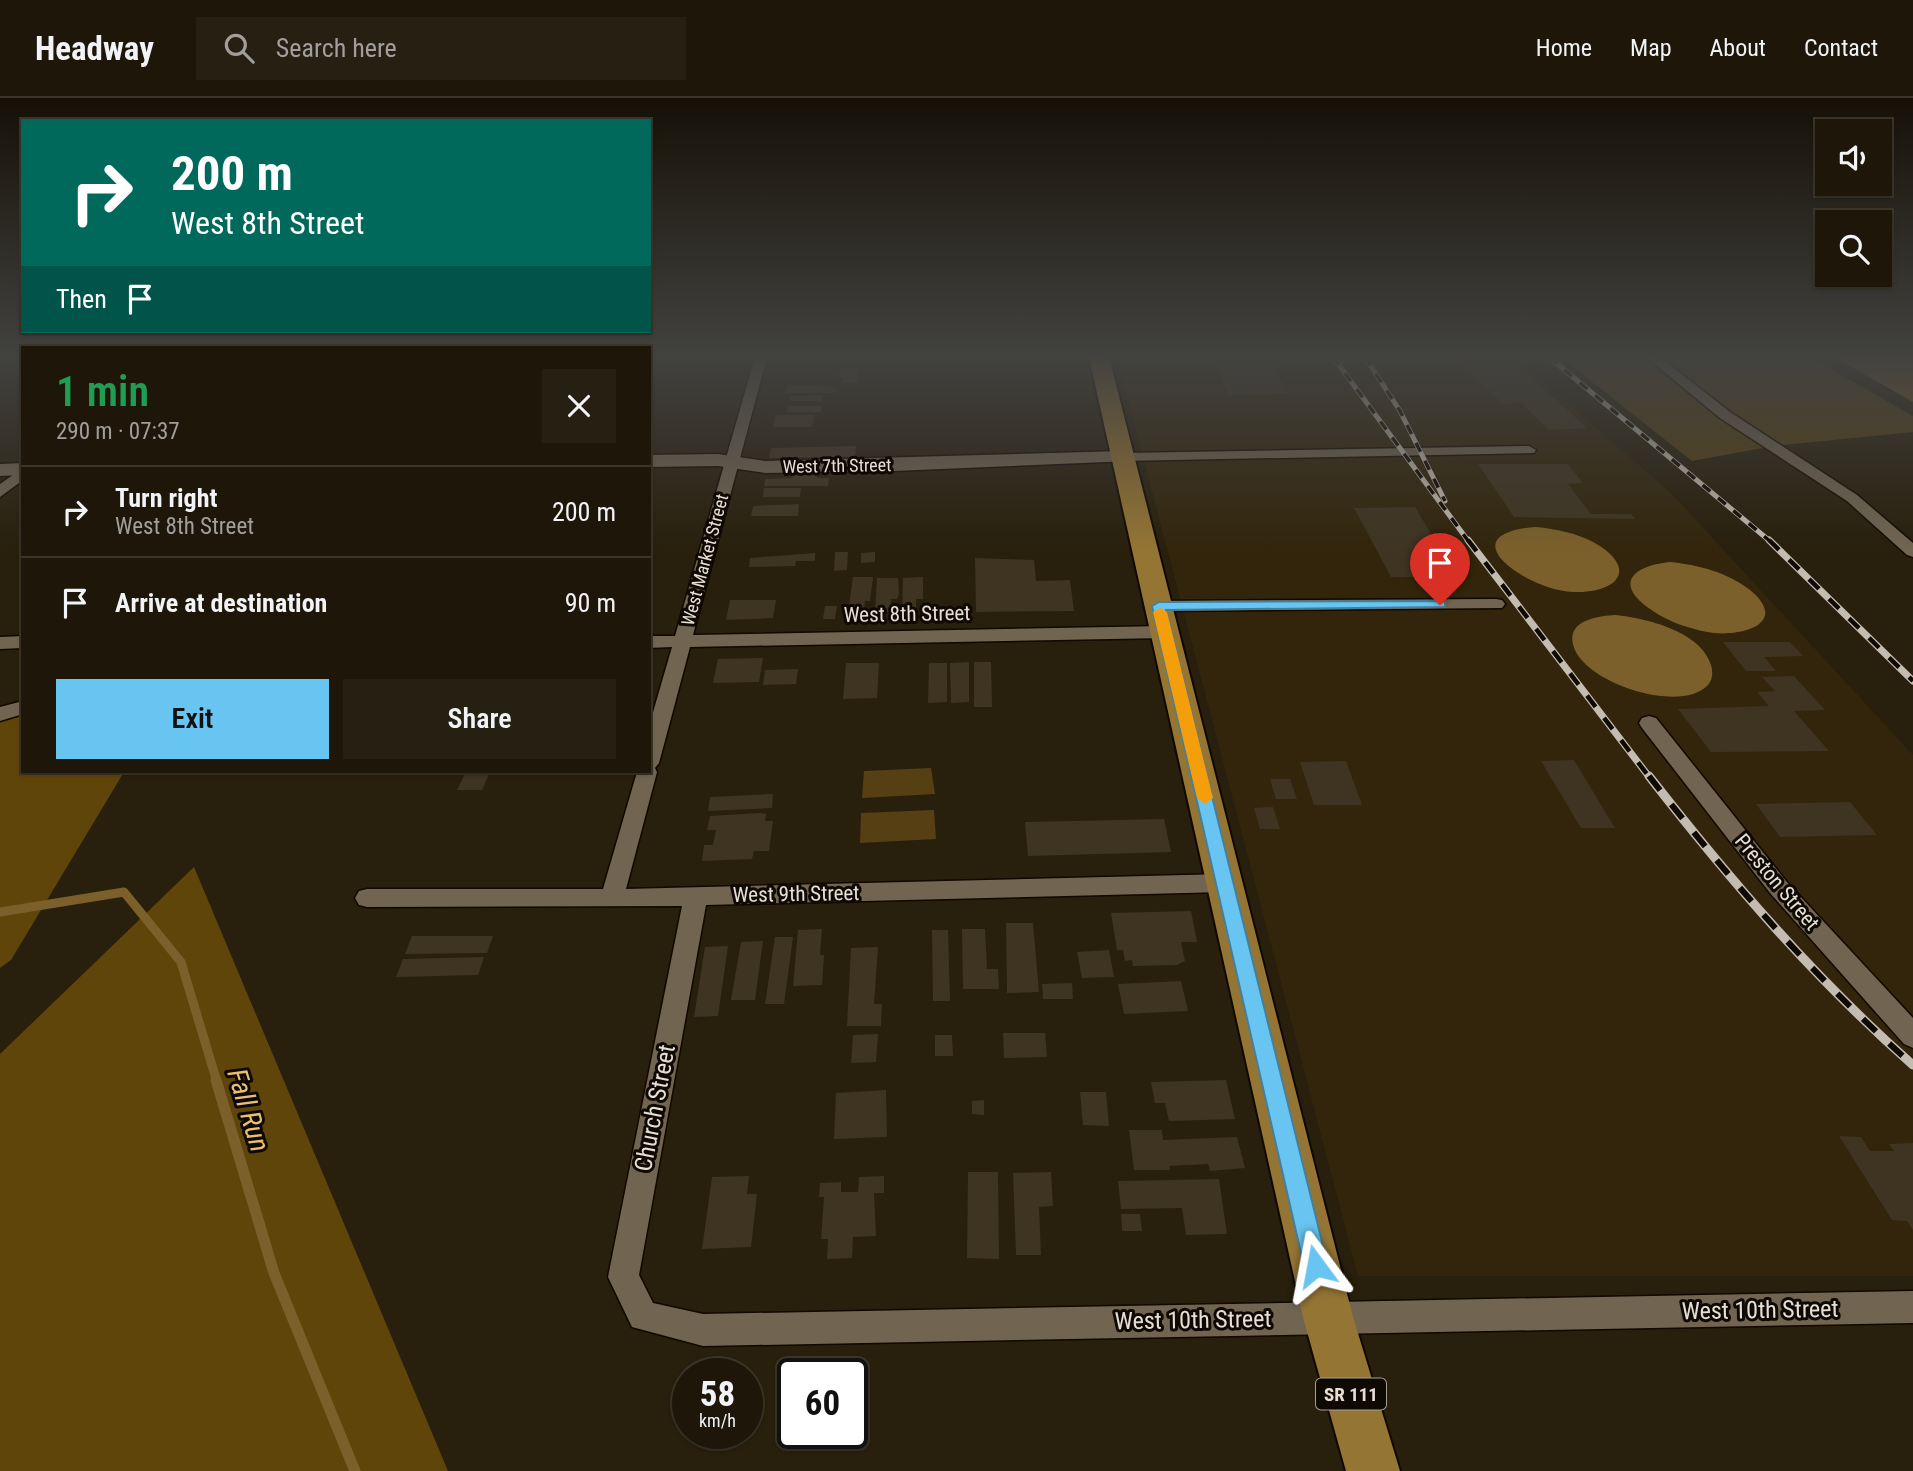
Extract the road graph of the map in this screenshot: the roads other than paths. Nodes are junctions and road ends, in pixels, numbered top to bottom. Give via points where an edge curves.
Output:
1 (744, 421) edge
2 (1115, 421) edge
3 (1734, 421) edge
4 (1529, 450) dead end
5 (1123, 457) junction
6 (651, 461) edge
7 (732, 463) junction
8 (0, 470) edge
9 (21, 471) edge
10 (21, 473) edge
11 (0, 492) edge
12 (1913, 552) edge
13 (1496, 604) dead end
14 (1162, 619) junction
15 (21, 642) edge
16 (651, 642) edge
17 (683, 642) junction
18 (0, 643) edge
19 (21, 708) edge
20 (0, 714) edge
21 (1649, 723) dead end
22 (651, 756) edge
23 (647, 773) edge
24 (1225, 883) junction
25 (696, 896) junction
26 (368, 898) dead end
27 (612, 898) junction
28 (1913, 1036) edge
29 (1913, 1307) edge
30 (643, 1316) joint
31 (1328, 1317) junction
32 (1373, 1471) edge

1 - 7 street, West Market Street
2 - 5 main road, SR 111
3 - 12 street via 1852,498
4 - 5 street, West 7th Street
5 - 7 street, West 7th Street via 765,467
5 - 14 main road, SR 111
6 - 7 street, West 7th Street
7 - 17 street, West Market Street
8 - 9 street
10 - 11 street
13 - 14 street, West 8th Street
14 - 17 street, West 8th Street
14 - 24 main road, SR 111
15 - 18 street
16 - 17 street, West 8th Street
17 - 22 street, West Market Street
19 - 20 street
21 - 28 street, Preston Street via 1778,887
23 - 27 street
24 - 25 street, West 9th Street
24 - 31 main road, SR 111
25 - 27 street, West 9th Street
25 - 30 street, Church Street via 624,1277
26 - 27 street, West 9th Street
29 - 31 street, West 10th Street
30 - 31 street, West 10th Street via 703,1330
31 - 32 main road, SR 111

